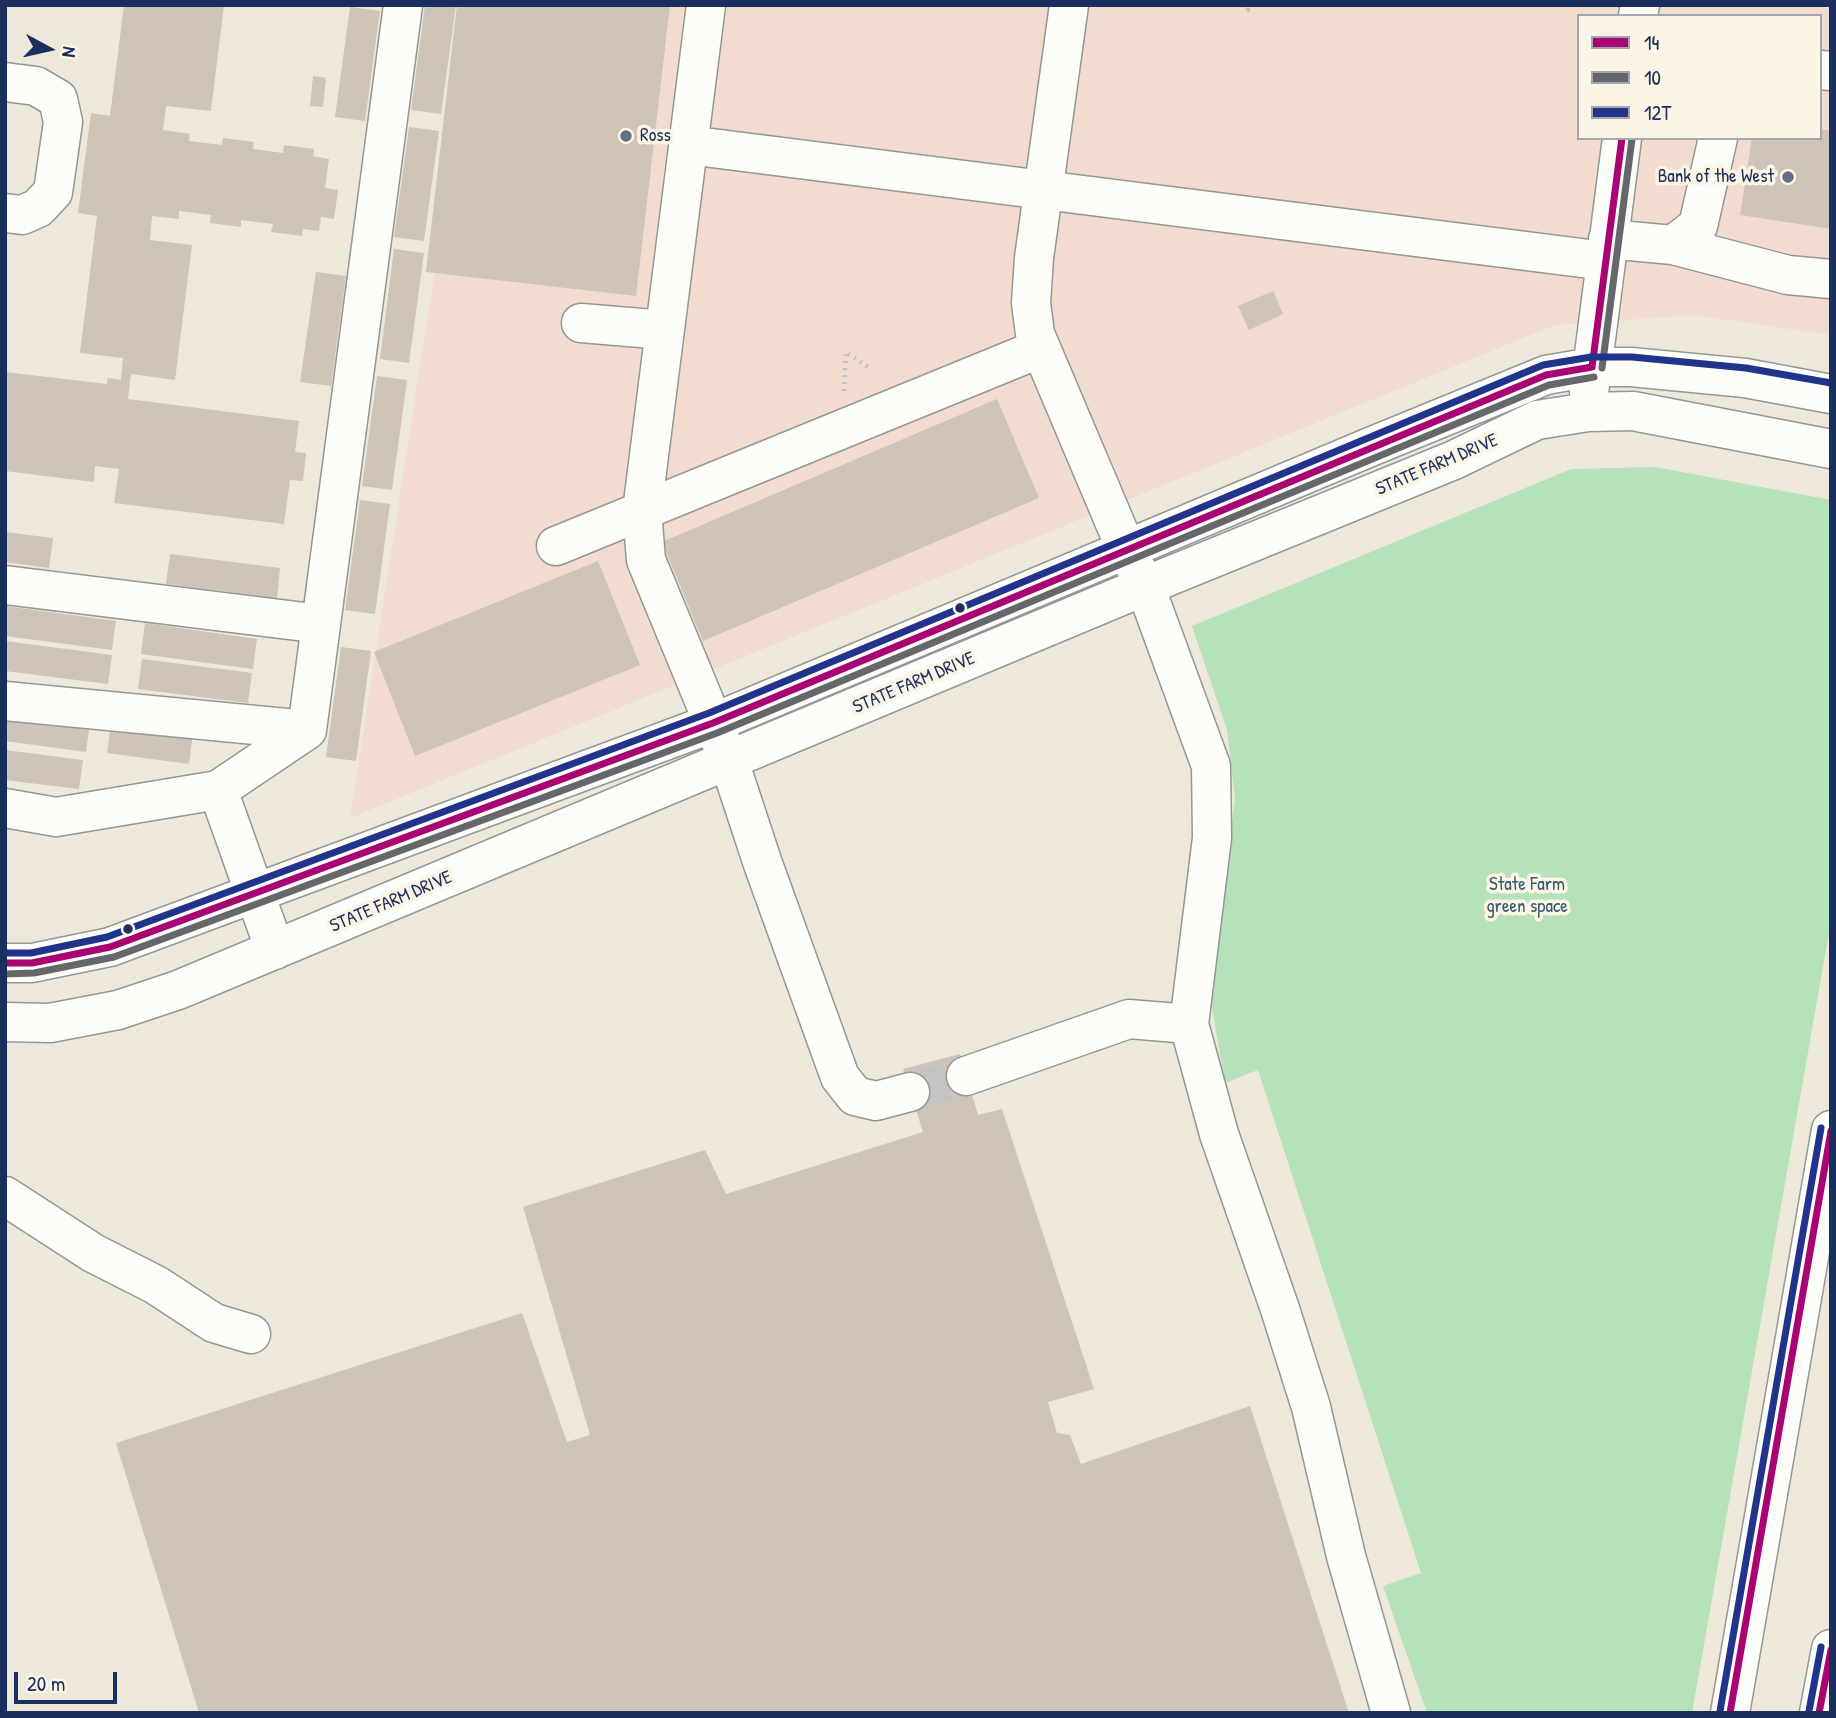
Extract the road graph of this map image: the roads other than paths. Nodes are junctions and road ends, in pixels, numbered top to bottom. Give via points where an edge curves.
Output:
1 (403, 5) edge
2 (706, 5) edge
3 (1069, 5) edge
4 (5, 82) edge
5 (1622, 140) edge
6 (1718, 140) edge
7 (688, 145) junction
8 (1043, 190) junction
9 (5, 213) edge
10 (1673, 245) junction
11 (1607, 250) junction
12 (1831, 279) edge
13 (581, 323) dead end
14 (665, 330) junction
15 (1041, 348) junction
16 (1592, 367) junction
17 (1831, 394) edge
18 (1588, 412) junction
19 (1831, 449) edge
20 (642, 511) junction
21 (556, 546) dead end
22 (1126, 549) junction
23 (5, 585) edge
24 (1145, 586) junction
25 (321, 624) junction
26 (5, 701) edge
27 (713, 723) junction
28 (307, 730) junction
29 (729, 761) junction
30 (218, 790) junction
31 (5, 808) edge
32 (254, 893) junction
33 (275, 950) junction
34 (5, 963) edge
35 (5, 1022) edge
36 (1189, 1024) junction
37 (966, 1076) tunnel mouth
38 (910, 1092) tunnel mouth
39 (1831, 1130) edge
40 (5, 1196) edge
41 (251, 1334) dead end
42 (1831, 1649) edge
43 (1391, 1713) edge
44 (1730, 1713) edge
45 (1819, 1713) edge

1 - 25 street
2 - 7 street
3 - 8 street
4 - 9 street via 36,86 58,99 63,122 53,192 38,208 22,215
5 - 11 street
6 - 10 street via 1698,226
7 - 8 street
7 - 14 street
8 - 11 street
8 - 15 street via 1031,303
10 - 11 street
10 - 12 street via 1788,275
11 - 16 street
13 - 14 street
14 - 20 street
15 - 20 street
15 - 22 street
16 - 17 street via 1745,377
16 - 18 street
16 - 22 street via 1546,375
18 - 19 street, STATE FARM DRIVE via 1633,411
18 - 24 street, STATE FARM DRIVE via 1537,420 1454,460
20 - 21 street
20 - 27 street via 646,561
22 - 24 street
22 - 27 street
23 - 25 street
24 - 29 street, STATE FARM DRIVE
24 - 36 street via 1211,766 1212,838
25 - 28 street
26 - 28 street
27 - 29 street
27 - 32 street
28 - 30 street
29 - 33 street, STATE FARM DRIVE
29 - 38 street via 840,1077 855,1096 876,1101
30 - 31 street via 56,817
30 - 32 street
32 - 33 street
32 - 34 street via 110,947 32,963
33 - 35 street, STATE FARM DRIVE via 118,1010 50,1023
36 - 37 street via 1129,1019
36 - 43 street via 1219,1134 1311,1407 1346,1556
39 - 44 street
40 - 41 street via 214,1323
42 - 45 street

